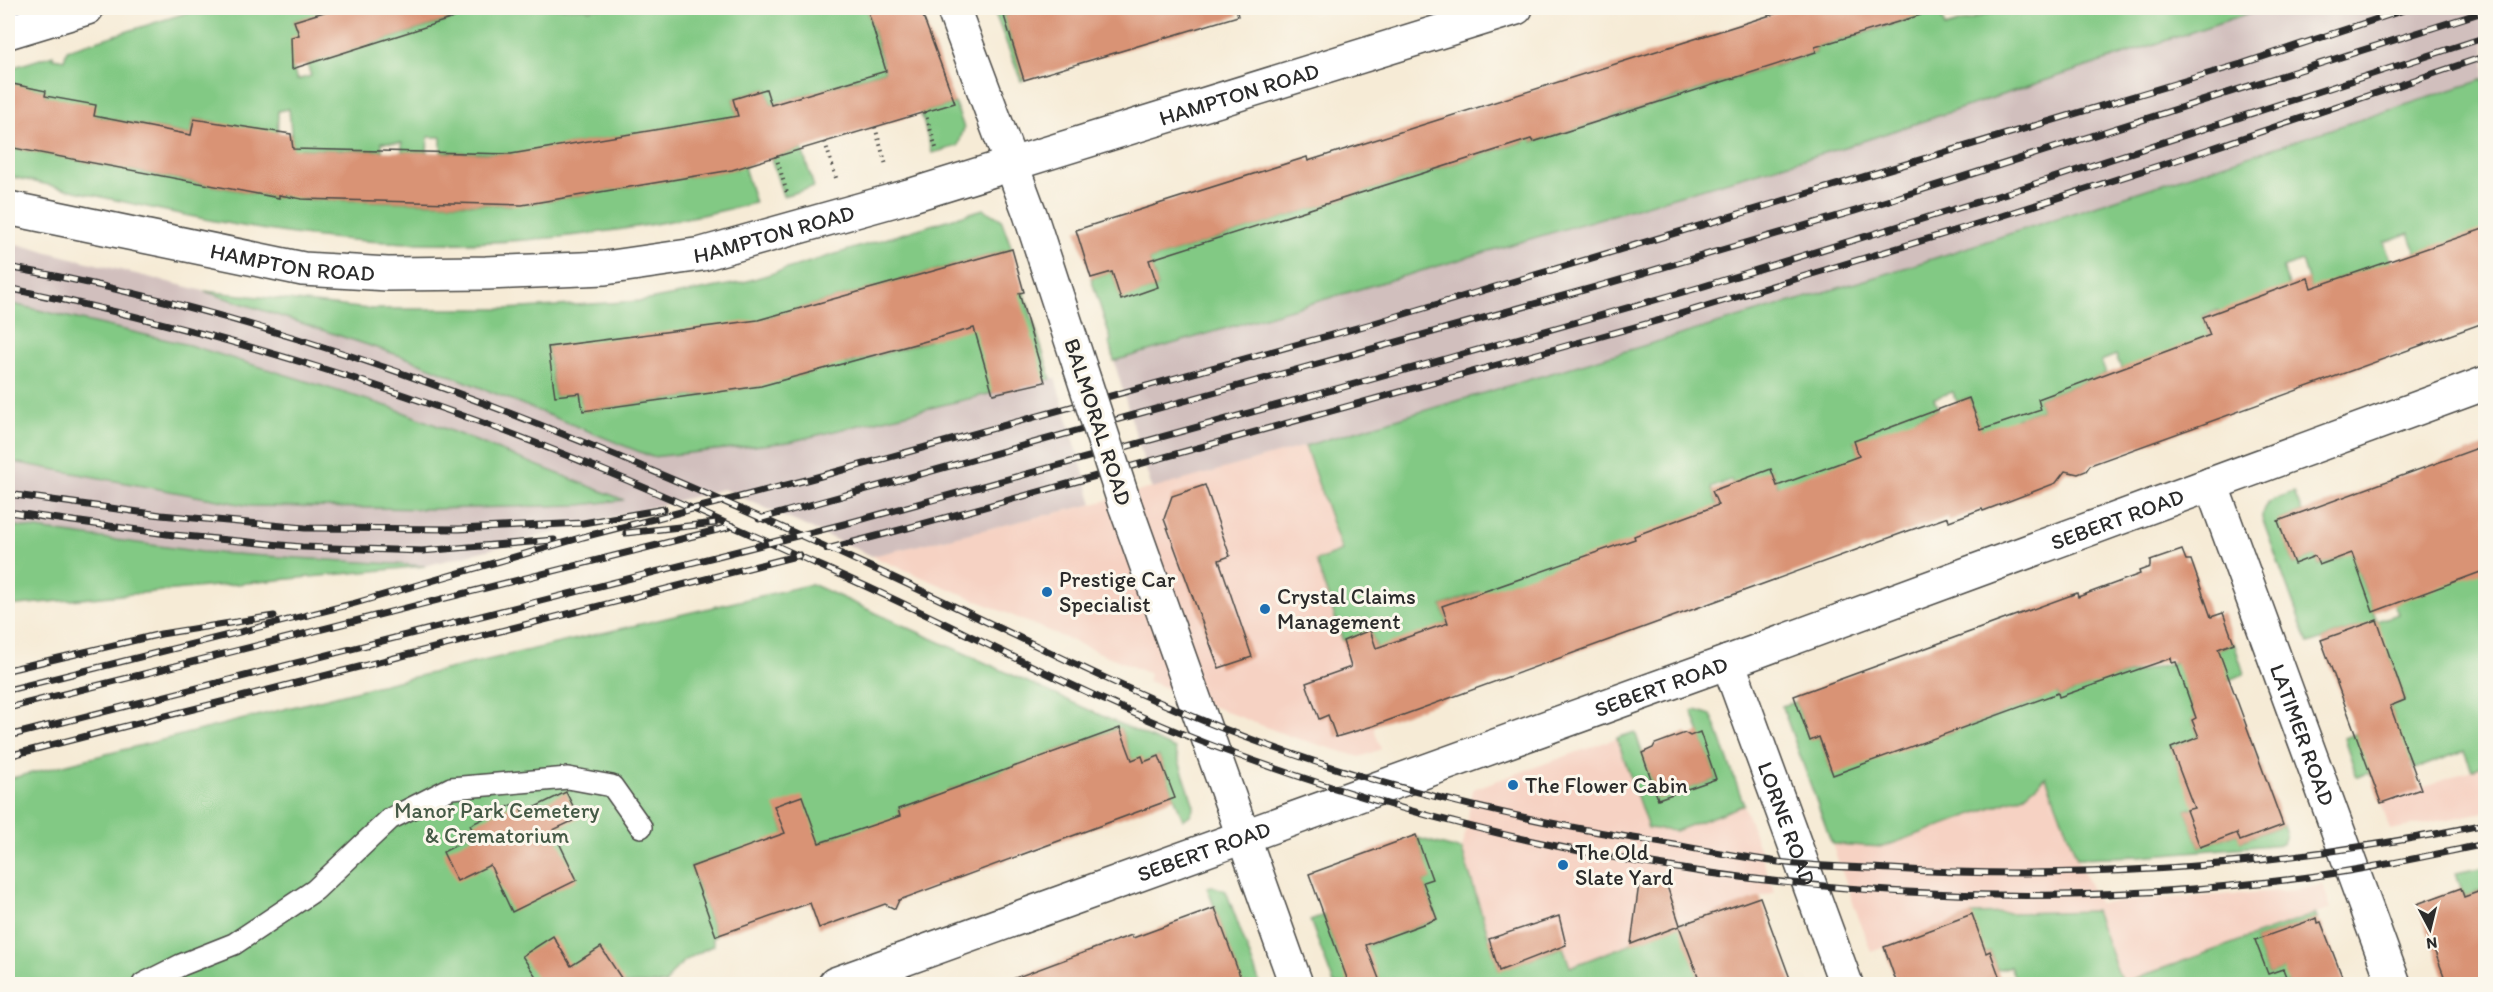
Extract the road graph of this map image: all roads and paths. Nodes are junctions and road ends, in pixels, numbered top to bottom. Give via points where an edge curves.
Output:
1 (87, 8) edge
2 (953, 8) edge
3 (1516, 8) edge
4 (8, 32) edge
5 (925, 112) dead end
6 (875, 127) dead end
7 (825, 142) dead end
8 (776, 156) dead end
9 (939, 160) dead end
10 (1011, 165) junction
11 (888, 174) dead end
12 (838, 188) dead end
13 (790, 201) dead end
14 (8, 208) edge
15 (2486, 383) edge
16 (2211, 484) junction
17 (1728, 662) junction
18 (641, 827) dead end
19 (1242, 837) junction
20 (911, 972) edge
21 (143, 984) edge
22 (835, 984) edge
23 (1296, 984) edge
24 (1846, 984) edge
25 (2394, 984) edge

1 - 4 street
2 - 10 street, BALMORAL ROAD
3 - 10 street, HAMPTON ROAD
5 - 9 path
6 - 11 path
7 - 12 path
8 - 13 path
10 - 14 street, HAMPTON ROAD via 702,254 605,268 388,274 303,269
10 - 19 street, BALMORAL ROAD, bridge
15 - 16 street, SEBERT ROAD
16 - 17 street, SEBERT ROAD
16 - 25 street, LATIMER ROAD
17 - 19 street, SEBERT ROAD
17 - 24 street, LORNE ROAD
18 - 21 lane via 612,786 568,778 451,789 390,819 315,890 234,944
19 - 20 street, SEBERT ROAD
19 - 23 street, BALMORAL ROAD
20 - 22 street, SEBERT ROAD

